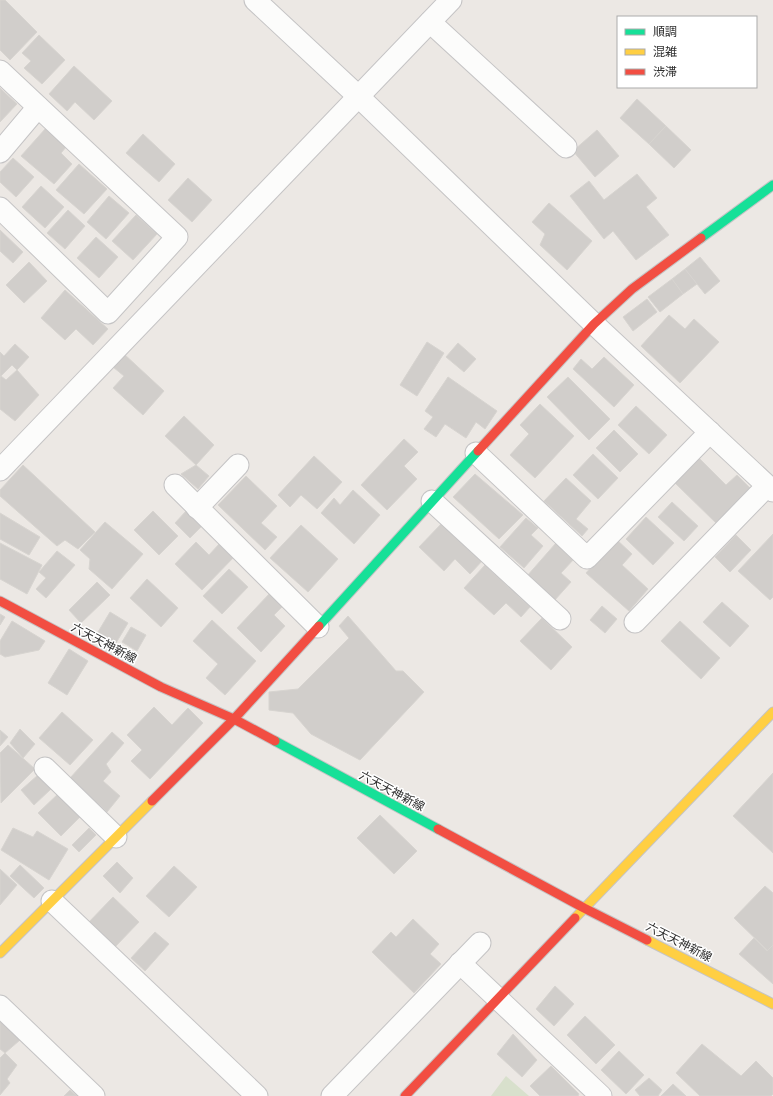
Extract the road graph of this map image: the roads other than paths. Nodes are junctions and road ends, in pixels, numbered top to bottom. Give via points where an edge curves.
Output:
1 (255, 0) edge
2 (450, 0) edge
3 (430, 22) junction
4 (0, 71) edge
5 (358, 97) junction
6 (38, 107) junction
7 (566, 147) dead end
8 (0, 152) edge
9 (773, 185) edge
10 (0, 208) edge
11 (594, 324) junction
12 (710, 432) junction
13 (476, 453) junction
14 (238, 465) dead end
15 (0, 470) edge
16 (175, 485) dead end
17 (770, 488) edge
18 (432, 501) junction
19 (197, 508) junction
20 (0, 601) edge
21 (560, 619) dead end
22 (635, 622) dead end
23 (318, 627) junction
24 (773, 712) edge
25 (234, 719) junction
26 (44, 768) dead end
27 (116, 837) junction
28 (52, 901) junction
29 (584, 908) junction
30 (480, 943) dead end
31 (0, 953) edge
32 (460, 963) junction
33 (498, 999) junction
34 (773, 1004) edge
35 (0, 1006) edge
36 (94, 1096) edge
37 (257, 1096) edge
38 (332, 1096) edge
39 (405, 1096) edge
40 (602, 1096) edge

1 - 5 street
2 - 3 street
3 - 5 street
3 - 7 street
4 - 6 street
5 - 11 street
5 - 15 street
6 - 8 street
6 - 10 street via 177,237 108,313
9 - 11 street via 632,289
11 - 12 street
11 - 13 street
12 - 13 street via 587,558
12 - 17 street
13 - 18 street
14 - 19 street
16 - 19 street
17 - 22 street
18 - 21 street
18 - 23 street
19 - 23 street
20 - 25 street, 六天天神新線 via 161,687
23 - 25 street
24 - 29 street
25 - 27 street
25 - 29 street, 六天天神新線
26 - 27 street
27 - 28 street
28 - 31 street
28 - 37 street
29 - 33 street
29 - 34 street, 六天天神新線
30 - 32 street
32 - 33 street
32 - 38 street
33 - 39 street
33 - 40 street
35 - 36 street

